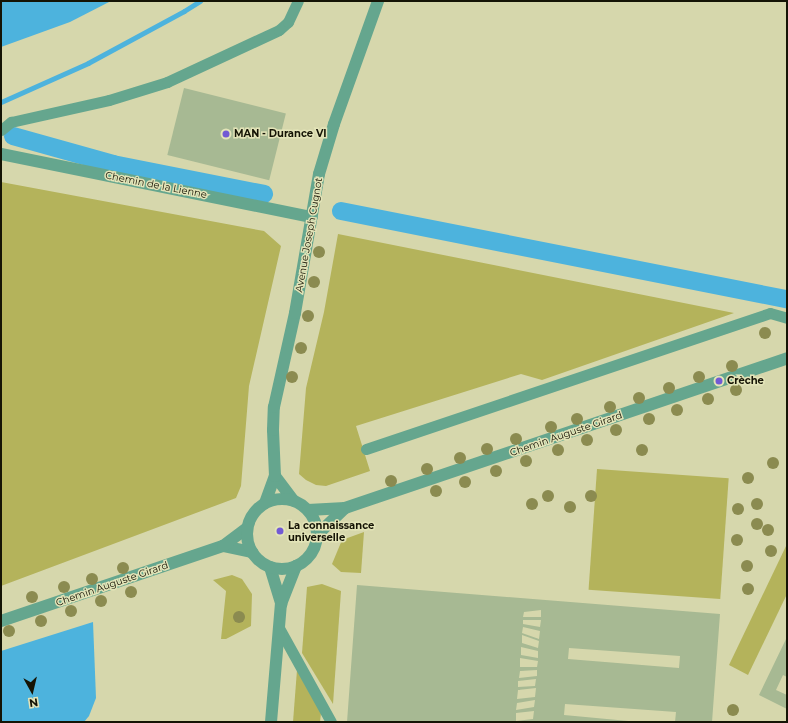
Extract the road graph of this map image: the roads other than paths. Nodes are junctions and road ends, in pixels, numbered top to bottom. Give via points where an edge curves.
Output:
1 (298, 1) edge
2 (378, 1) edge
3 (1, 130) edge
4 (1, 154) edge
5 (312, 217) junction
6 (787, 318) edge
7 (787, 358) edge
8 (366, 449) dead end
9 (275, 476) junction
10 (294, 500) junction
11 (265, 503) junction
12 (345, 508) junction
13 (308, 510) junction
14 (247, 528) junction
15 (317, 535) junction
16 (223, 546) junction
17 (252, 552) junction
18 (296, 566) junction
19 (270, 567) junction
20 (281, 604) junction
21 (1, 621) edge
22 (279, 628) junction
23 (272, 722) edge
24 (331, 722) edge

1 - 3 lane via 288,22 279,30 167,82 109,100 16,121
2 - 5 street, Avenue Joseph Cugnot via 334,124 319,174
4 - 5 street, Chemin de la Lienne
5 - 9 street, Avenue Joseph Cugnot via 295,313 274,408
6 - 8 lane via 770,313
7 - 12 street, Chemin Auguste Girard
9 - 10 street
9 - 11 street, Avenue Joseph Cugnot
10 - 11 street via 284,498
10 - 13 street
11 - 14 street via 256,509
12 - 13 street, Chemin Auguste Girard
12 - 15 street, Chemin Auguste Girard
13 - 15 street via 317,526
14 - 16 street, Chemin Auguste Girard
14 - 17 street via 248,544
15 - 18 street via 312,552
16 - 17 street
16 - 21 street, Chemin Auguste Girard
17 - 19 street
18 - 19 street via 279,569
18 - 20 street
19 - 20 street
20 - 22 street
22 - 23 street
22 - 24 lane

